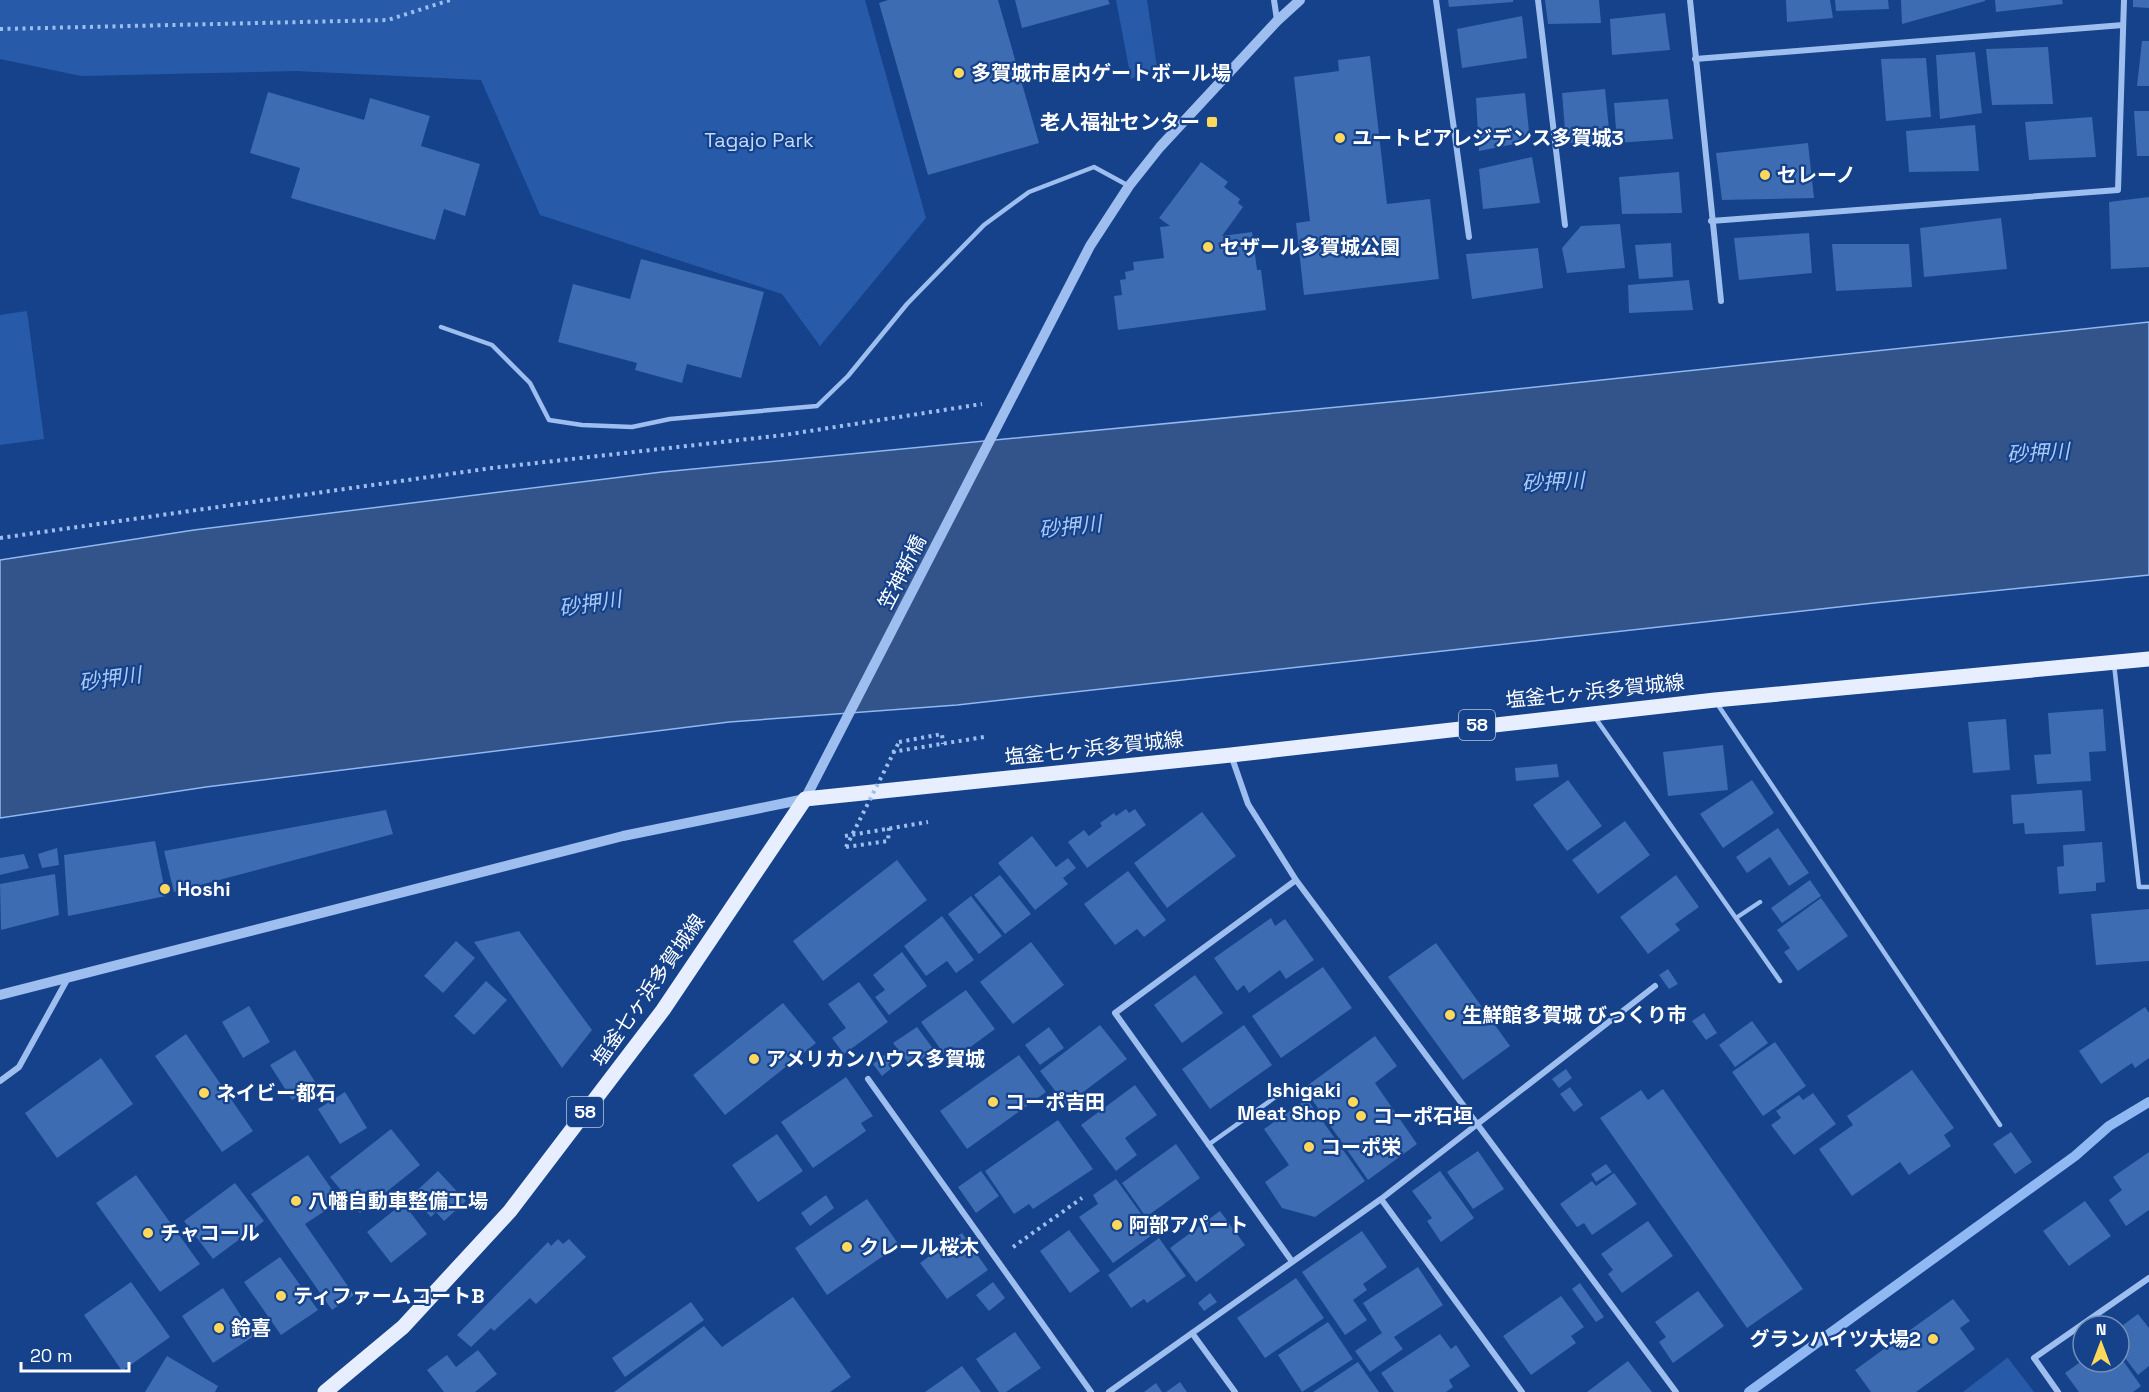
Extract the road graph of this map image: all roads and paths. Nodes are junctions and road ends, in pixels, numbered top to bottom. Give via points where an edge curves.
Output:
1 (450, 0) edge
2 (1274, 0) edge
3 (1300, 0) edge
4 (1436, 0) edge
5 (1538, 0) edge
6 (1690, 0) edge
7 (2124, 0) edge
8 (1277, 21) junction
9 (2123, 25) junction
10 (0, 29) edge
11 (1695, 59) junction
12 (1129, 186) junction
13 (1711, 221) junction
14 (1565, 225) dead end
15 (1469, 237) dead end
16 (1721, 301) dead end
17 (441, 327) dead end
18 (992, 403) dead end
19 (0, 538) edge
20 (2149, 658) edge
21 (2114, 662) junction
22 (1715, 700) junction
23 (1592, 713) junction
24 (984, 737) dead end
25 (943, 744) junction
26 (892, 752) dead end
27 (1231, 755) junction
28 (805, 799) junction
29 (928, 822) dead end
30 (889, 828) junction
31 (845, 837) dead end
32 (1296, 880) junction
33 (2149, 886) edge
34 (1760, 902) dead end
35 (1736, 918) junction
36 (68, 977) junction
37 (1780, 981) dead end
38 (1655, 986) dead end
39 (0, 995) edge
40 (868, 1079) dead end
41 (0, 1081) edge
42 (1288, 1088) dead end
43 (1477, 1125) junction
44 (2000, 1125) dead end
45 (1208, 1145) junction
46 (1082, 1198) dead end
47 (1381, 1199) junction
48 (995, 1259) junction
49 (1291, 1260) junction
50 (2149, 1278) edge
51 (1192, 1333) junction
52 (325, 1392) edge
53 (1091, 1392) edge
54 (1109, 1392) edge
55 (1235, 1392) edge
56 (1522, 1392) edge
57 (1676, 1392) edge
58 (2058, 1392) edge

1 - 10 path via 388,20
2 - 8 street
3 - 8 street, 笠神新橋
4 - 15 street
5 - 14 street
6 - 11 street
7 - 9 street
8 - 12 street, 笠神新橋
9 - 11 street
9 - 13 street via 2118,190
11 - 13 street
12 - 17 lane via 1094,167 1029,192 984,225 948,261 817,406 681,417 632,427 549,420 530,383 492,345
12 - 28 street, 笠神新橋 via 1090,246
13 - 16 street
18 - 19 path via 784,435 492,468
20 - 21 main road, 塩釜七ヶ浜多賀城線 / 58
21 - 22 main road, 塩釜七ヶ浜多賀城線 / 58
21 - 33 lane via 2139,887
22 - 23 main road, 塩釜七ヶ浜多賀城線 / 58
22 - 44 lane
23 - 27 main road, 塩釜七ヶ浜多賀城線 / 58
23 - 35 lane
24 - 25 path
25 - 26 path
25 - 30 path, bridge via 942,734 899,742 846,847 888,841
27 - 28 main road, 塩釜七ヶ浜多賀城線 / 58
27 - 32 street via 1248,804
28 - 36 street via 623,836
28 - 52 main road, 塩釜七ヶ浜多賀城線 / 58 via 663,1010 510,1211 403,1327
29 - 30 path
30 - 31 path
32 - 43 street
32 - 45 street via 1115,1013
34 - 35 lane
35 - 37 lane
36 - 39 street
36 - 41 street via 20,1067
38 - 43 street
40 - 48 street
42 - 45 lane
43 - 47 street
43 - 57 street
45 - 49 street
46 - 48 path
47 - 49 street
47 - 56 street
48 - 53 street
49 - 51 street
50 - 58 street via 2034,1358
51 - 54 street
51 - 55 street

